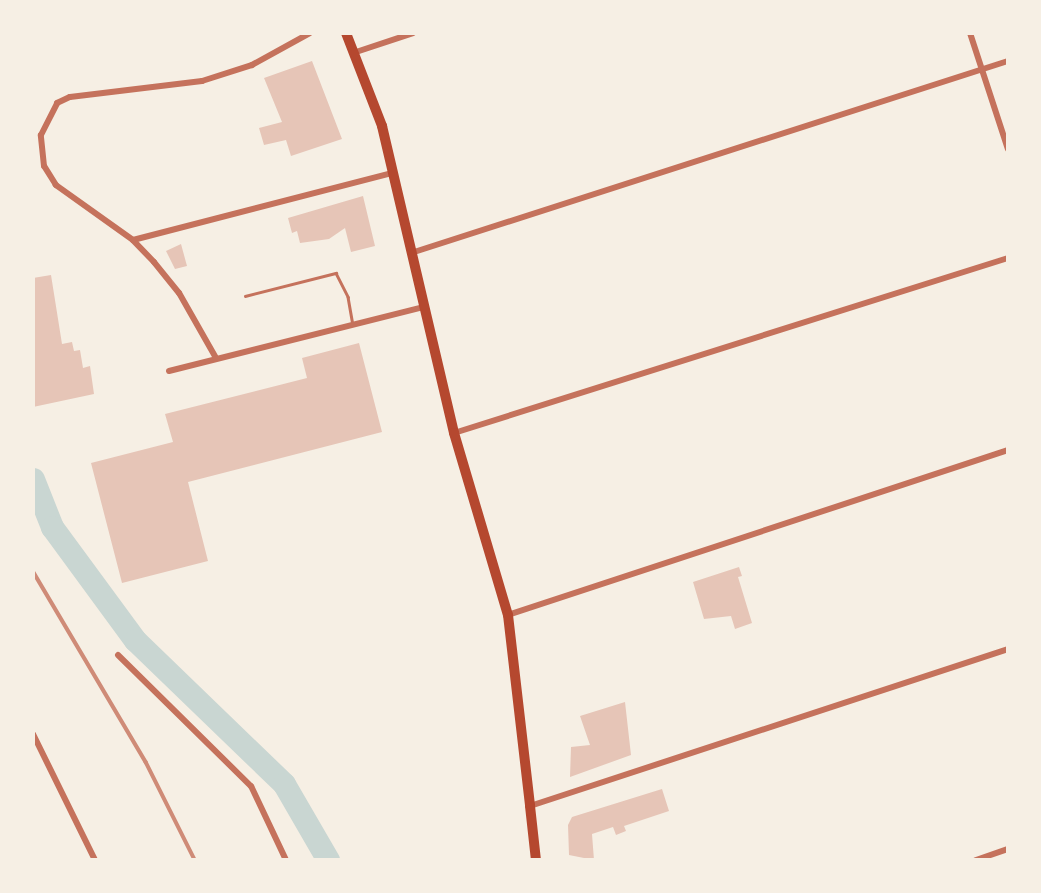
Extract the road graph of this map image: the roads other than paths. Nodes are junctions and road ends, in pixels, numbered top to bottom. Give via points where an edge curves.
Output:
1 (310, 33) edge
2 (346, 33) edge
3 (413, 33) edge
4 (971, 33) edge
5 (356, 52) junction
6 (1008, 61) edge
7 (982, 69) junction
8 (1008, 149) edge
9 (393, 173) junction
10 (133, 240) junction
11 (411, 253) junction
12 (1008, 258) edge
13 (245, 296) dead end
14 (423, 307) junction
15 (354, 324) junction
16 (216, 359) junction
17 (169, 371) dead end
18 (454, 433) junction
19 (1008, 450) edge
20 (508, 615) junction
21 (1008, 649) edge
22 (118, 654) dead end
23 (33, 734) edge
24 (530, 806) junction
25 (1008, 849) edge
26 (95, 860) edge
27 (286, 860) edge
28 (536, 860) edge
29 (976, 860) edge

1 - 10 street via 225,74 174,86 86,94 57,103 41,135 44,166 67,196
2 - 5 main road
3 - 5 street
4 - 7 street
5 - 9 main road via 376,104
6 - 7 street
7 - 8 street
7 - 11 street
9 - 10 street
9 - 11 main road
10 - 16 street via 179,293
11 - 14 main road
12 - 18 street
13 - 15 lane via 336,273
14 - 15 street
14 - 18 main road
15 - 16 street
16 - 17 street
18 - 20 main road
19 - 20 street
20 - 24 main road
21 - 24 street
22 - 27 street via 251,786
23 - 26 street
24 - 28 main road
25 - 29 street

